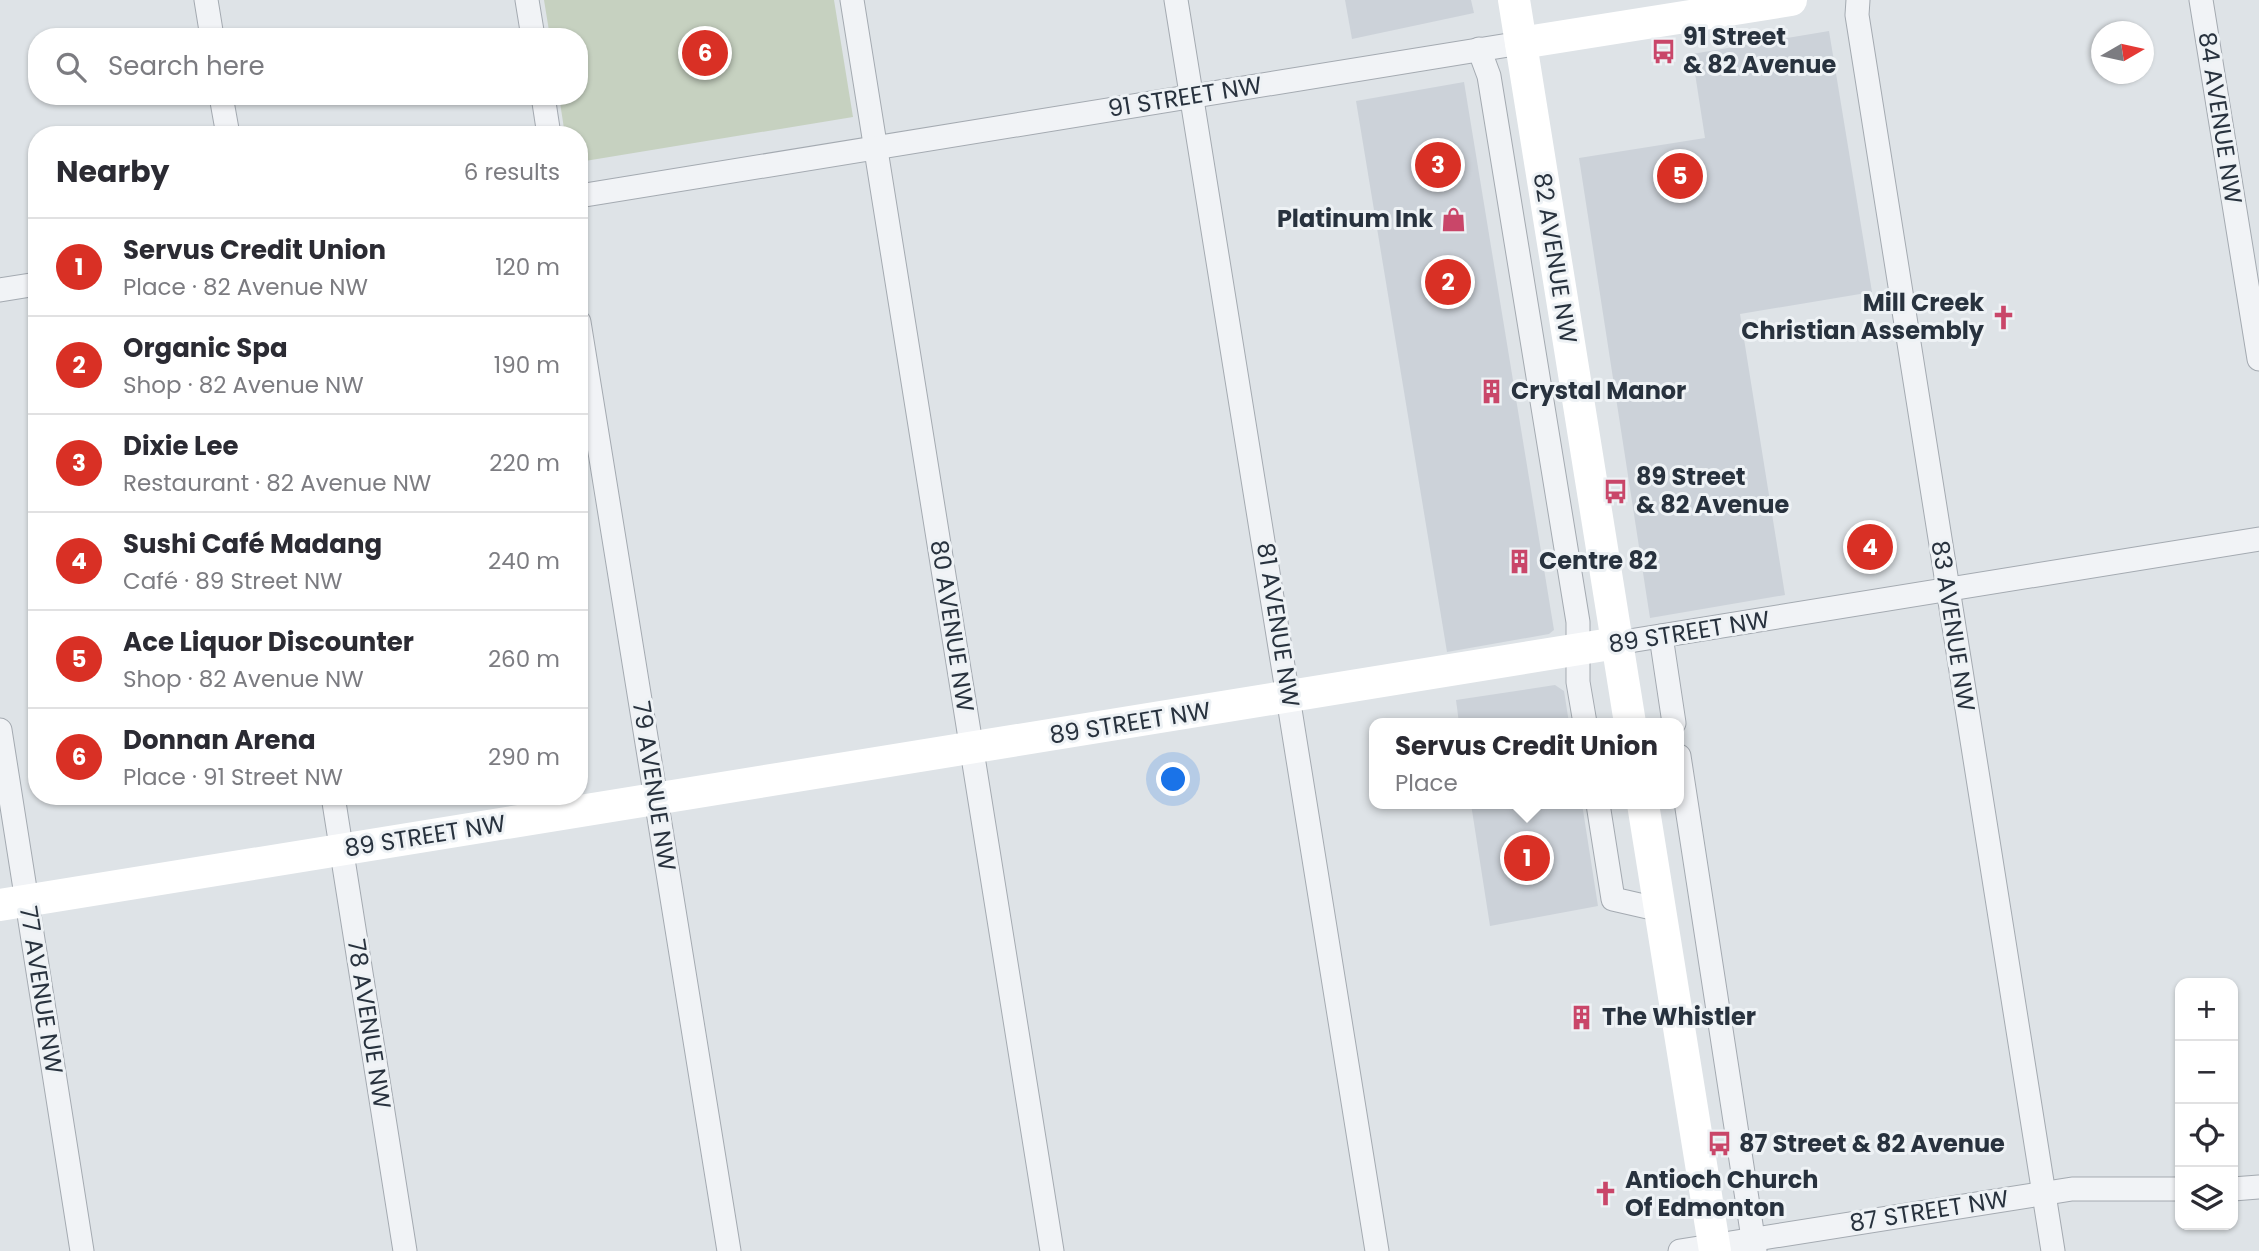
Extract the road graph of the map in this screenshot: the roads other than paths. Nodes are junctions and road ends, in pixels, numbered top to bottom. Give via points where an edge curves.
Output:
1 (206, 0) edge
2 (527, 0) edge
3 (852, 0) edge
4 (1176, 0) edge
5 (1514, 0) edge
6 (1791, 0) edge
7 (1858, 0) edge
8 (2201, 0) edge
9 (211, 28) edge
10 (532, 28) edge
11 (1521, 43) junction
12 (1479, 49) junction
13 (1192, 96) junction
14 (223, 105) edge
15 (544, 105) edge
16 (226, 126) edge
17 (548, 126) edge
18 (876, 148) junction
19 (588, 195) edge
20 (28, 285) edge
21 (0, 290) edge
22 (2259, 359) edge
23 (588, 378) edge
24 (2259, 539) edge
25 (1947, 591) junction
26 (1661, 636) junction
27 (1617, 643) junction
28 (1578, 650) junction
29 (1289, 697) junction
30 (1584, 718) edge
31 (1629, 718) edge
32 (1673, 718) edge
33 (0, 730) edge
34 (971, 748) junction
35 (1684, 789) edge
36 (656, 799) junction
37 (334, 805) edge
38 (1599, 809) edge
39 (1644, 809) edge
40 (342, 850) junction
41 (14, 903) edge
42 (1661, 910) junction
43 (2259, 1187) edge
44 (2175, 1189) edge
45 (2238, 1189) edge
46 (2044, 1193) junction
47 (1754, 1245) edge
48 (1714, 1248) edge
49 (82, 1251) edge
50 (405, 1251) edge
51 (729, 1251) edge
52 (1052, 1251) edge
53 (1377, 1251) edge
54 (1680, 1251) edge
55 (2053, 1251) edge

1 - 9 street
2 - 10 street
3 - 18 street, 80 AVENUE NW
4 - 13 street, 81 AVENUE NW
5 - 11 street, 82 AVENUE NW
6 - 11 street, 91 STREET NW
7 - 25 street, 83 AVENUE NW
8 - 22 street, 84 AVENUE NW
11 - 12 street, 91 STREET NW
11 - 27 street, 82 AVENUE NW
12 - 13 street, 91 STREET NW
12 - 28 street, 82 AVENUE NW via 1489,76 1578,622
13 - 18 street, 91 STREET NW
13 - 29 street, 81 AVENUE NW
14 - 16 street
15 - 17 street
18 - 19 street, 91 STREET NW
18 - 34 street, 80 AVENUE NW
20 - 21 street
23 - 36 street, 79 AVENUE NW
24 - 25 street, 89 STREET NW
25 - 26 street, 89 STREET NW
25 - 46 street, 83 AVENUE NW
26 - 27 street, 89 STREET NW
26 - 32 street
27 - 28 street, 89 STREET NW
27 - 31 street, 82 AVENUE NW
28 - 29 street, 89 STREET NW
28 - 30 street, 82 AVENUE NW
29 - 34 street, 89 STREET NW
29 - 53 street, 81 AVENUE NW
33 - 41 street, 77 AVENUE NW
34 - 36 street, 89 STREET NW
34 - 52 street, 80 AVENUE NW
35 - 47 street
36 - 40 street, 89 STREET NW
36 - 51 street, 79 AVENUE NW
37 - 40 street, 78 AVENUE NW
38 - 42 street via 1613,899
39 - 42 street
40 - 41 street, 89 STREET NW
40 - 50 street, 78 AVENUE NW
41 - 49 street, 77 AVENUE NW
42 - 48 street
43 - 45 street
44 - 46 street, 87 STREET NW
46 - 47 street, 87 STREET NW
46 - 55 street, 83 AVENUE NW
47 - 48 street, 87 STREET NW
48 - 54 street, 87 STREET NW

